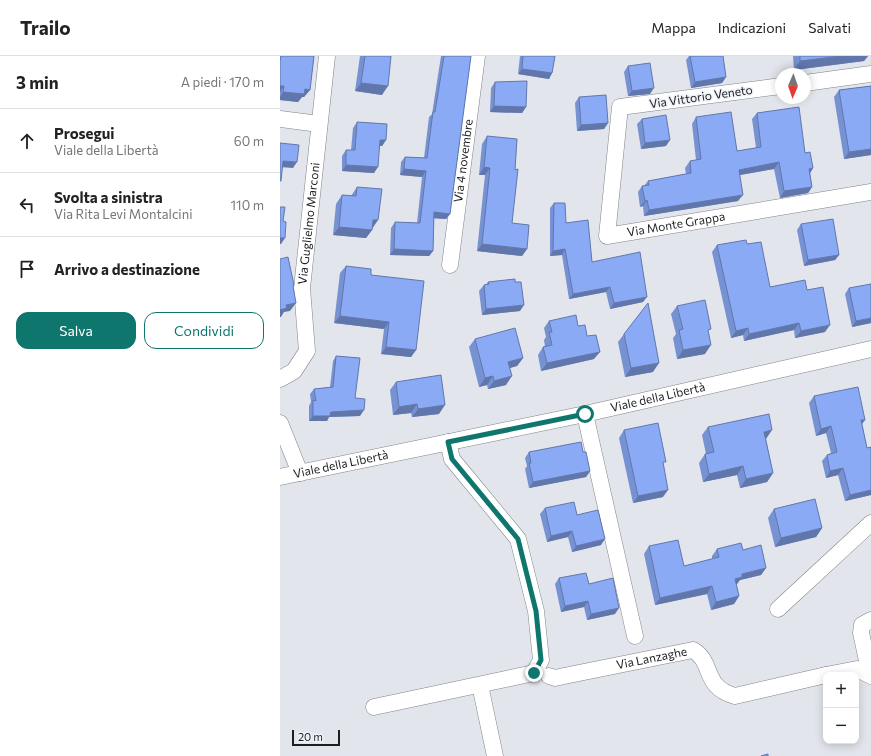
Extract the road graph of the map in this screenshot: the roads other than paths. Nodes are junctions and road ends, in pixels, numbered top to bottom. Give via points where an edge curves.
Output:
1 (327, 56) edge
2 (478, 56) edge
3 (871, 74) edge
4 (811, 82) edge
5 (775, 87) edge
6 (620, 107) joint
7 (280, 119) edge
8 (319, 124) junction
9 (871, 192) edge
10 (450, 265) dead end
11 (871, 349) edge
12 (280, 379) edge
13 (585, 414) junction
14 (280, 423) edge
15 (448, 442) junction
16 (300, 473) junction
17 (280, 477) edge
18 (871, 523) edge
19 (778, 609) dead end
20 (871, 620) edge
21 (635, 636) dead end
22 (842, 672) edge
23 (542, 675) junction
24 (871, 675) edge
25 (823, 676) edge
26 (480, 685) junction
27 (374, 707) dead end
28 (495, 756) edge

1 - 8 street, Via Guglielmo Marconi
2 - 10 street, Via 4 novembre
3 - 4 street
5 - 6 street, Via Vittorio Veneto
6 - 9 street, Via Monte Grappa via 607,236
7 - 8 street
8 - 12 street, Via Guglielmo Marconi via 302,288 307,351 294,371
11 - 13 street, Viale della Libertà
13 - 15 street, Viale della Libertà
13 - 21 street
14 - 16 street
15 - 16 street, Viale della Libertà
15 - 23 street via 452,459 518,539 536,611
16 - 17 street, Viale della Libertà
18 - 19 street
20 - 24 street, Via Lanzaghe via 862,625 861,633
22 - 24 street, Via Lanzaghe via 857,669
23 - 25 street, Via Lanzaghe via 555,678 693,650 701,656 715,685 727,694 735,696
23 - 26 street, Via Lanzaghe
26 - 27 street, Via Lanzaghe
26 - 28 street

